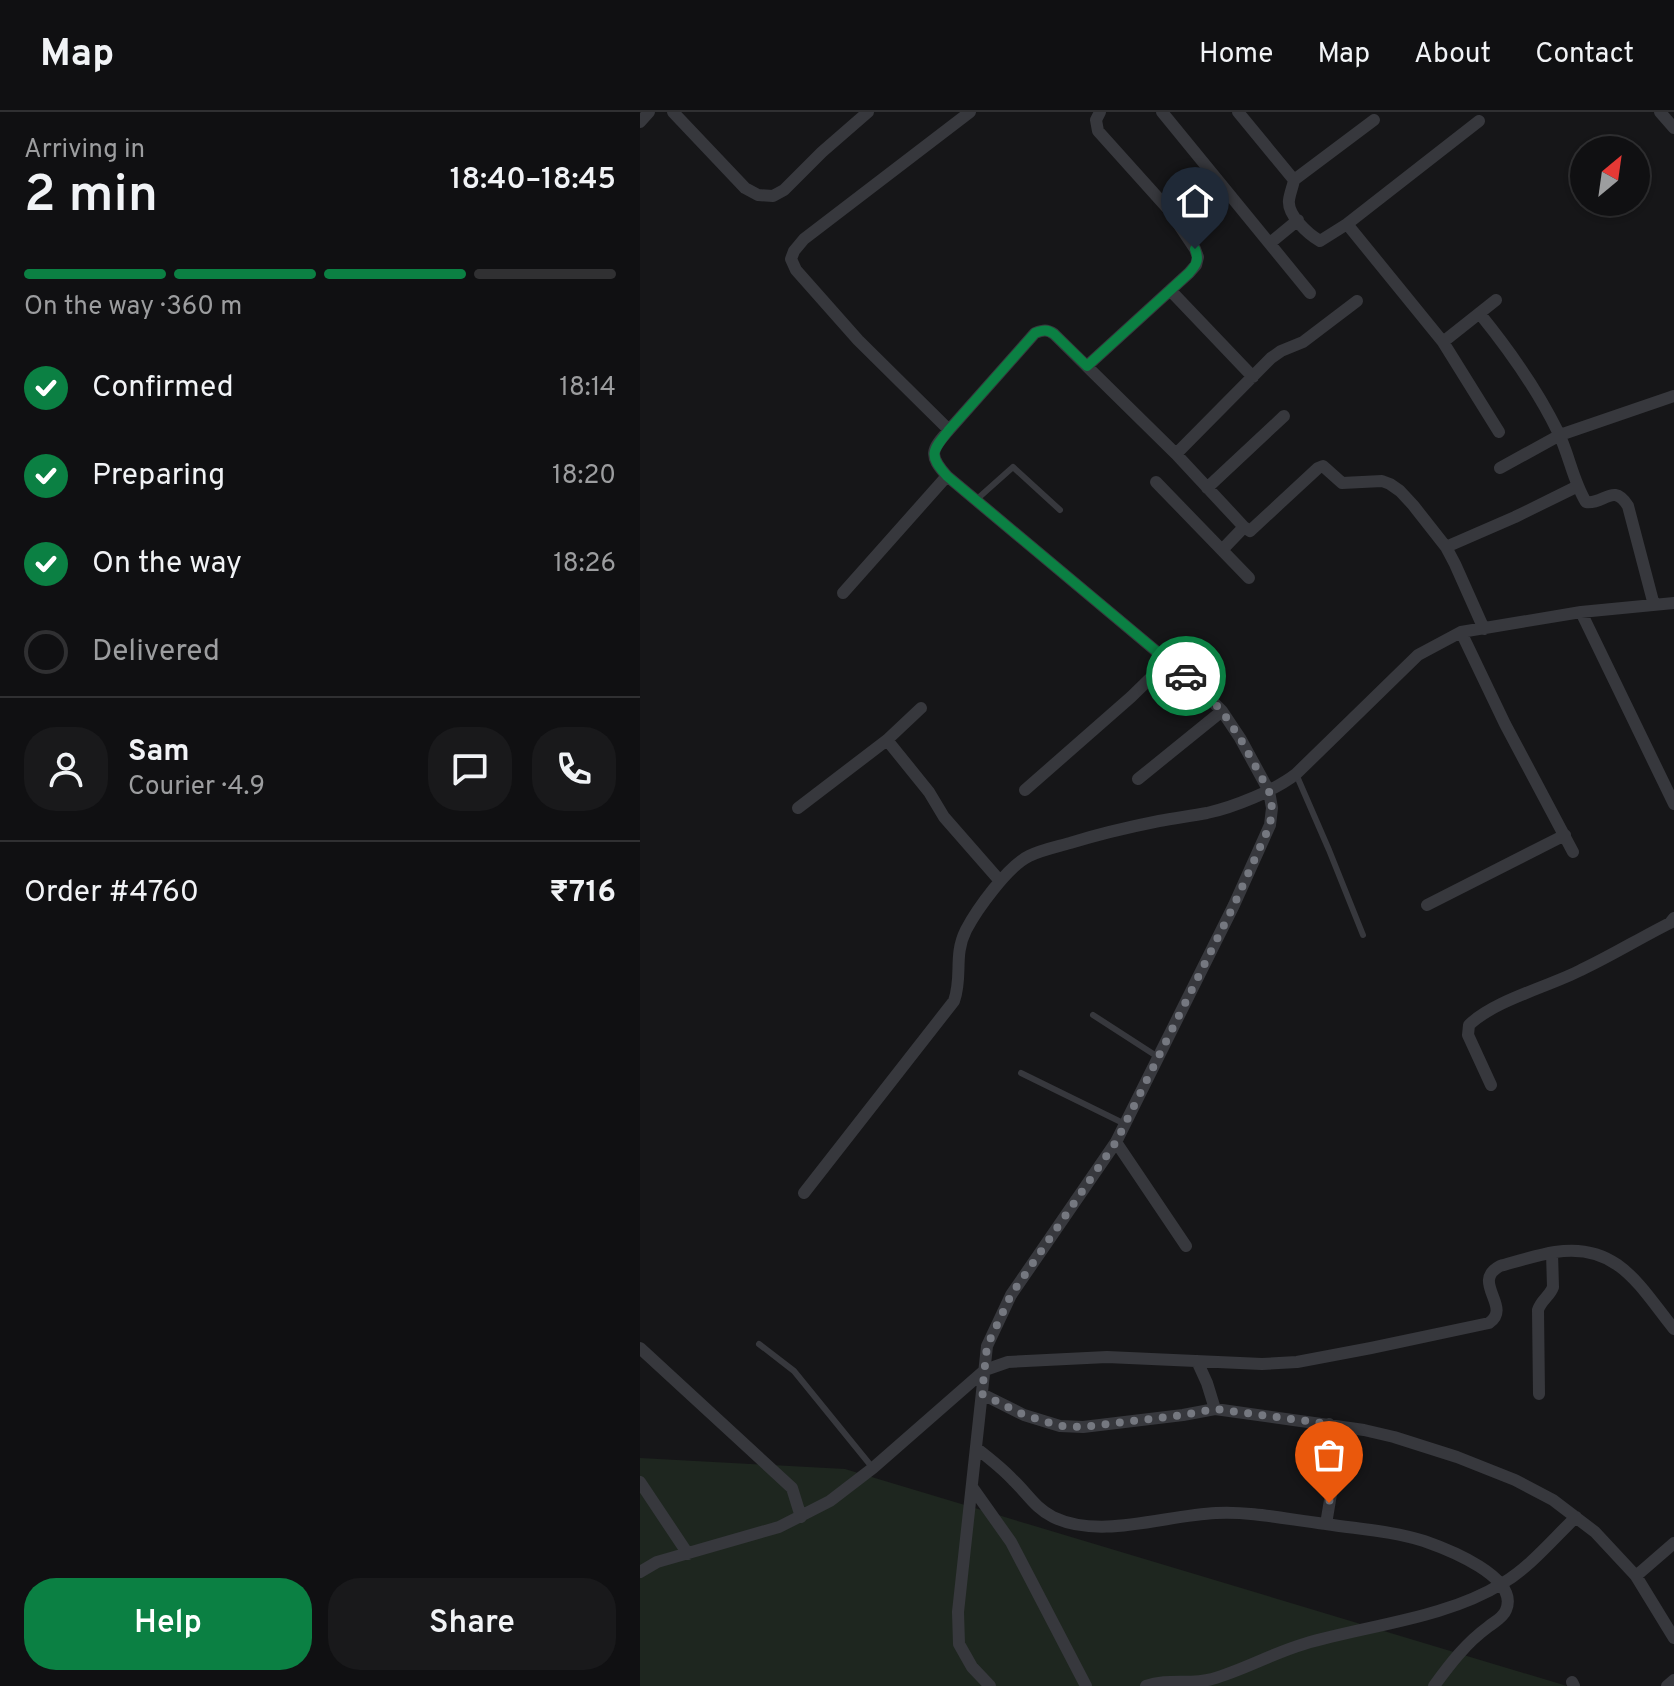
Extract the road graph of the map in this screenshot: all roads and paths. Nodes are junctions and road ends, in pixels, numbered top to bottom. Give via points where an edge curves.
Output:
1 (649, 112) edge
2 (673, 112) edge
3 (868, 112) edge
4 (970, 112) edge
5 (1100, 112) edge
6 (1162, 112) edge
7 (1238, 112) edge
8 (1660, 112) edge
9 (1374, 120) dead end
10 (1479, 121) dead end
11 (640, 122) edge
12 (1674, 128) edge
13 (1294, 180) junction
14 (1298, 220) junction
15 (1347, 224) junction
16 (1270, 243) junction
17 (1170, 290) junction
18 (1310, 293) dead end
19 (1496, 300) dead end
20 (1357, 301) dead end
21 (1480, 314) junction
22 (1443, 342) junction
23 (1087, 366) junction
24 (1253, 377) junction
25 (1674, 396) edge
26 (1284, 416) dead end
27 (949, 430) junction
28 (1499, 432) dead end
29 (1560, 435) junction
30 (1176, 454) junction
31 (1500, 468) dead end
32 (947, 476) junction
33 (1156, 482) dead end
34 (1578, 486) junction
35 (1207, 488) junction
36 (976, 500) junction
37 (1060, 510) dead end
38 (1244, 527) junction
39 (1446, 547) junction
40 (1222, 550) junction
41 (1249, 578) dead end
42 (843, 593) dead end
43 (1674, 603) edge
44 (1654, 605) junction
45 (1581, 612) junction
46 (1484, 629) junction
47 (1461, 632) junction
48 (1169, 660) junction
49 (921, 708) dead end
50 (1222, 711) junction
51 (887, 740) junction
52 (1296, 774) junction
53 (1138, 779) dead end
54 (1025, 790) dead end
55 (1269, 791) junction
56 (1674, 804) edge
57 (798, 808) dead end
58 (1565, 835) junction
59 (1573, 852) dead end
60 (1000, 881) junction
61 (1427, 905) dead end
62 (1674, 918) edge
63 (1363, 935) dead end
64 (1093, 1015) dead end
65 (1158, 1057) junction
66 (1021, 1073) dead end
67 (1491, 1085) dead end
68 (1125, 1124) junction
69 (1116, 1142) junction
70 (804, 1193) dead end
71 (1186, 1246) dead end
72 (1552, 1253) junction
73 (1674, 1329) edge
74 (759, 1344) dead end
75 (640, 1348) edge
76 (1197, 1361) junction
77 (985, 1370) junction
78 (982, 1394) junction
79 (1539, 1394) dead end
80 (1215, 1409) junction
81 (1329, 1424) junction
82 (976, 1448) junction
83 (873, 1468) junction
84 (640, 1482) edge
85 (972, 1487) junction
86 (801, 1517) junction
87 (1576, 1517) junction
88 (1326, 1524) junction
89 (1674, 1543) edge
90 (688, 1554) junction
91 (640, 1572) edge
92 (1636, 1576) junction
93 (1502, 1584) junction
94 (1674, 1638) edge
95 (1674, 1680) edge
96 (990, 1686) edge
97 (1086, 1686) edge
98 (1146, 1686) edge
99 (1434, 1686) edge
100 (1667, 1686) edge

1 - 11 street
2 - 3 street via 745,188 773,196
4 - 27 street via 804,239 791,259 858,340
5 - 17 street via 1098,131 1169,210 1195,249 1196,265
6 - 16 street
7 - 13 street
8 - 12 street
9 - 13 street
10 - 15 street
13 - 14 street via 1289,200
14 - 15 street via 1320,241
14 - 16 street
15 - 22 street
16 - 18 street
17 - 23 street
17 - 24 street
19 - 21 street
20 - 24 street via 1303,342 1271,358
21 - 22 street
21 - 29 street via 1519,364
22 - 28 street
23 - 27 street via 1049,330 1035,333
23 - 30 street
24 - 30 street
25 - 29 street
26 - 35 street
27 - 32 street via 933,453
29 - 31 street
29 - 34 street
30 - 35 street
32 - 36 street
32 - 42 street
33 - 40 street
34 - 39 street
34 - 44 street via 1586,502 1618,495 1628,506
35 - 38 street
36 - 37 lane via 1013,467
36 - 48 street
38 - 39 street via 1254,529 1323,466 1342,483 1390,484
38 - 40 street
39 - 46 street
40 - 41 street
43 - 44 street
44 - 45 street
45 - 46 street
45 - 56 street
46 - 47 street
47 - 52 street via 1418,655
47 - 58 street
48 - 50 street
48 - 54 street
49 - 51 street
50 - 53 street
50 - 55 street
51 - 57 street
51 - 60 street
52 - 55 street
52 - 63 lane
55 - 60 street via 1210,813 1095,835 1027,856
55 - 65 street via 1270,825
58 - 59 street
58 - 61 street
60 - 70 street via 967,927 954,1001
62 - 67 street via 1469,1025 1468,1035
64 - 65 lane
65 - 68 street
66 - 68 lane
68 - 69 street
69 - 71 street
69 - 77 street via 1011,1295 987,1346
72 - 73 street via 1592,1252 1616,1262
72 - 76 street via 1493,1270 1488,1282 1498,1313 1489,1323 1297,1362
72 - 79 street via 1553,1287 1538,1310
74 - 83 lane via 794,1371
75 - 86 street via 792,1488
76 - 77 street via 1107,1357 1008,1362
76 - 80 street
77 - 78 street
77 - 83 street
78 - 80 street via 1060,1426
78 - 82 street
80 - 81 street
81 - 87 street via 1457,1457 1515,1480
81 - 88 street via 1333,1482
82 - 85 street
82 - 88 street via 1037,1507 1086,1527 1217,1513
83 - 86 street
84 - 90 street
85 - 96 street via 959,1644
85 - 97 street via 1011,1542
86 - 90 street
87 - 92 street
87 - 93 street
88 - 93 street via 1423,1541 1484,1568
89 - 92 street
90 - 91 street
92 - 94 street
93 - 98 street via 1464,1602 1303,1644 1216,1678
93 - 99 street via 1507,1610 1476,1635
95 - 100 street

